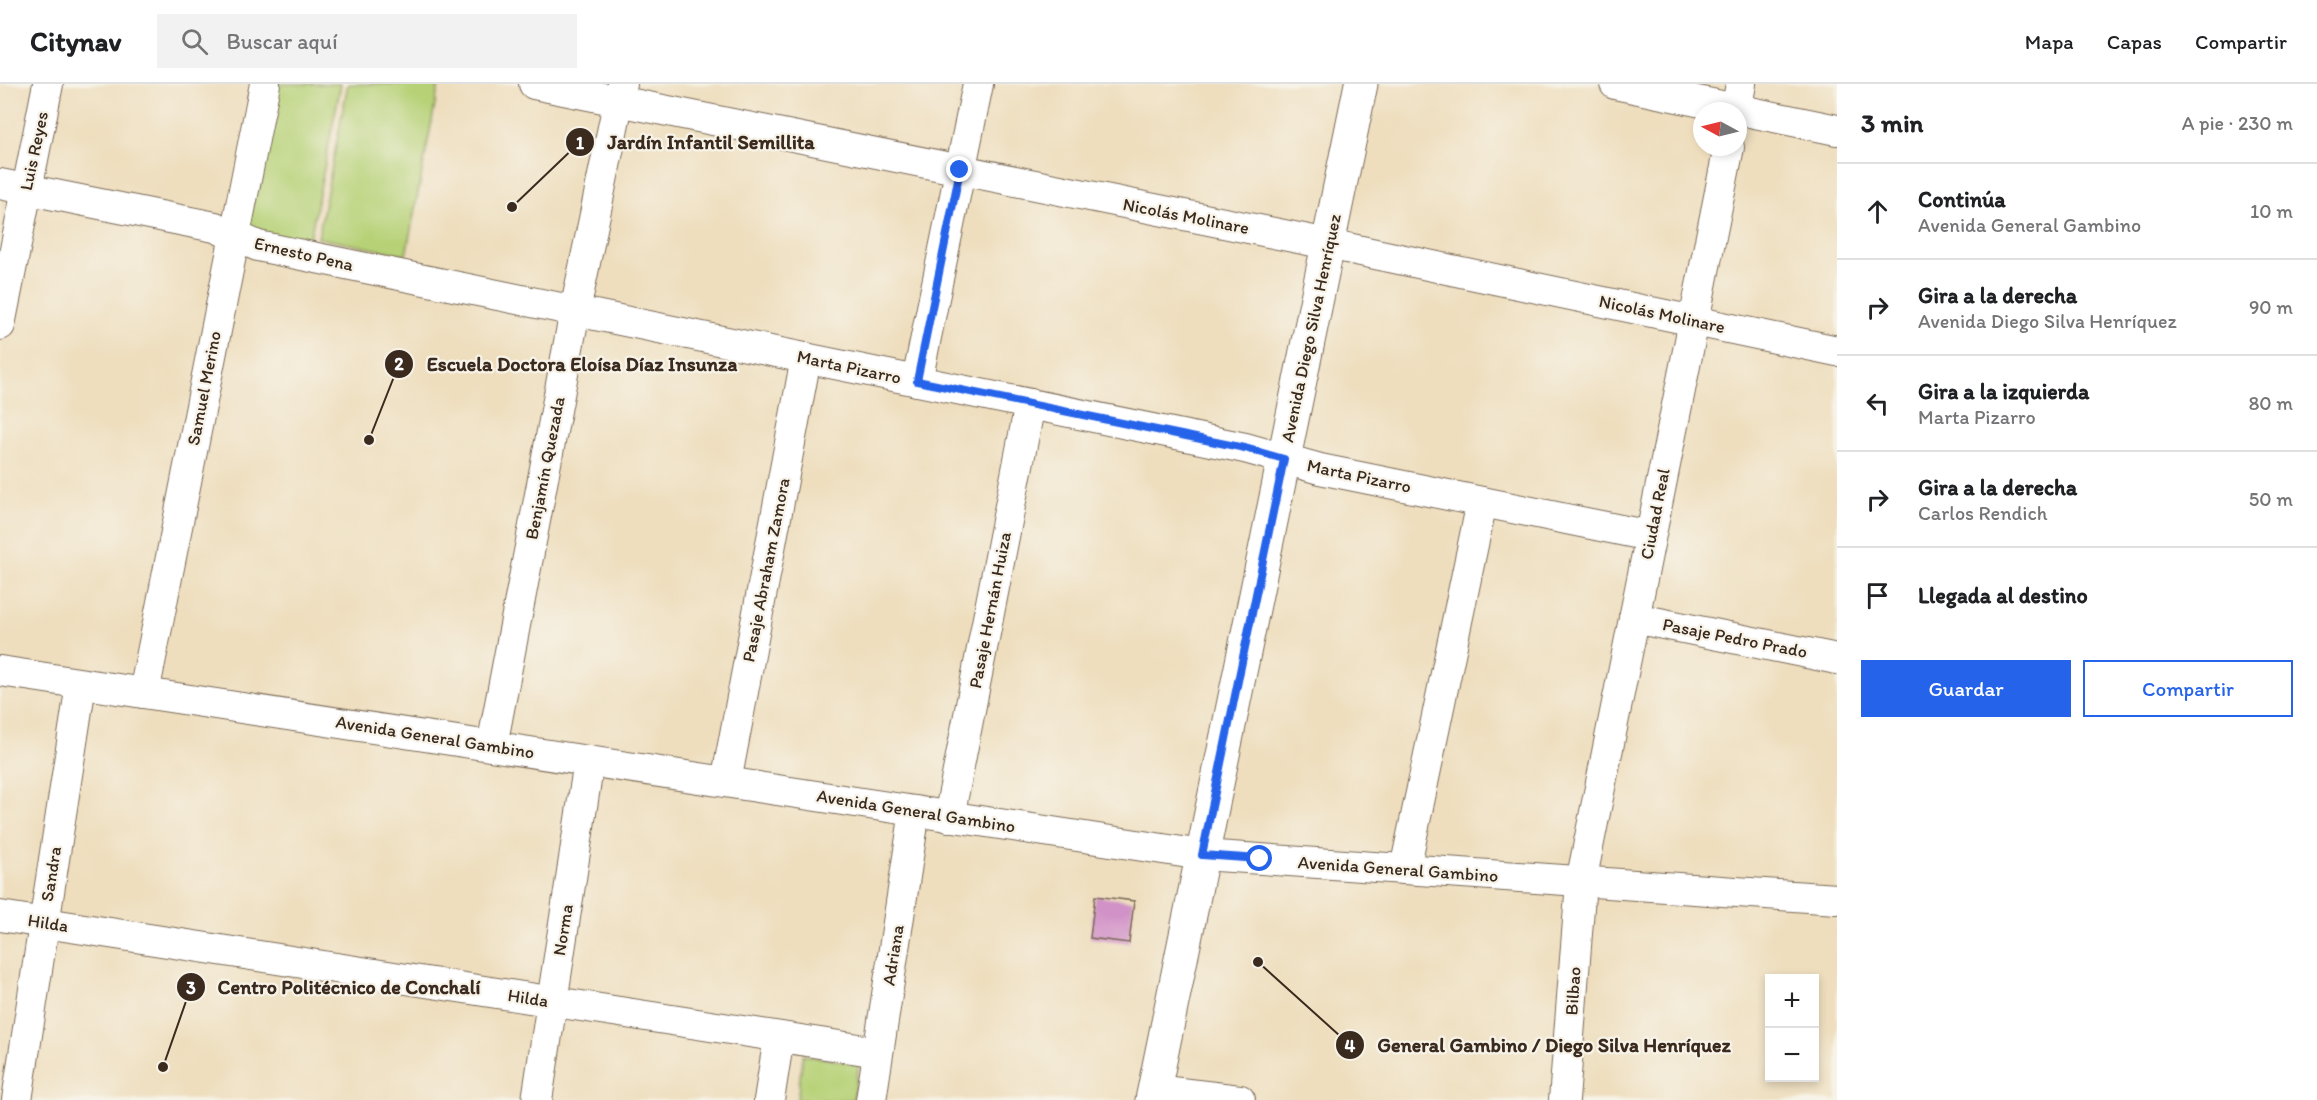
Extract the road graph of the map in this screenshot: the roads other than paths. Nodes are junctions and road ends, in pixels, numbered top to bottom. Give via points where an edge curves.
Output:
1 (48, 84) edge
2 (265, 84) edge
3 (534, 84) edge
4 (978, 84) edge
5 (1361, 84) edge
6 (1615, 84) edge
7 (621, 93) edge
8 (1738, 101) edge
9 (1837, 130) edge
10 (1727, 156) edge
11 (960, 170) junction
12 (13, 186) edge
13 (234, 235) junction
14 (1328, 244) junction
15 (575, 311) junction
16 (1694, 321) junction
17 (0, 325) edge
18 (1837, 351) edge
19 (806, 358) junction
20 (917, 381) junction
21 (1030, 404) junction
22 (1284, 459) junction
23 (1482, 502) junction
24 (1650, 536) junction
25 (1634, 618) junction
26 (1837, 659) edge
27 (0, 671) edge
28 (81, 684) junction
29 (144, 693) junction
30 (492, 746) junction
31 (589, 761) junction
32 (726, 782) junction
33 (915, 811) junction
34 (950, 816) junction
35 (1202, 855) junction
36 (1405, 869) junction
37 (1581, 882) junction
38 (1837, 899) edge
39 (0, 916) edge
40 (44, 923) junction
41 (552, 1002) junction
42 (779, 1037) junction
43 (878, 1052) junction
44 (1153, 1095) edge
45 (1573, 1098) edge
46 (17, 1100) edge
47 (537, 1100) edge
48 (769, 1100) edge
49 (871, 1100) edge
50 (1240, 1100) edge

1 - 12 street, Luis Reyes
2 - 13 street, Samuel Merino
3 - 7 street, Nicolás Molinare
4 - 11 street
5 - 14 main road, Avenida Diego Silva Henríquez
6 - 8 street
7 - 11 street, Nicolás Molinare
7 - 15 street, Benjamín Quezada
8 - 9 street
10 - 16 street, Ciudad Real
11 - 14 street, Nicolás Molinare
11 - 20 street
12 - 13 street, Ernesto Pena via 214,227
12 - 17 street, Luis Reyes
13 - 15 street, Ernesto Pena via 258,246
13 - 29 street, Samuel Merino
14 - 16 street, Nicolás Molinare
14 - 22 main road, Avenida Diego Silva Henríquez
15 - 19 street, Marta Pizarro
15 - 30 street, Benjamín Quezada
16 - 18 street, Nicolás Molinare
16 - 24 street, Ciudad Real
19 - 20 street, Marta Pizarro
19 - 32 street, Pasaje Abraham Zamora
20 - 21 street, Marta Pizarro
21 - 22 street, Marta Pizarro
21 - 34 street, Pasaje Hernán Huiza
22 - 23 street, Marta Pizarro
22 - 35 main road, Avenida Diego Silva Henríquez
23 - 24 street, Marta Pizarro
23 - 36 street
24 - 25 street, Ciudad Real
25 - 26 street, Pasaje Pedro Prado
25 - 37 street, Ciudad Real
27 - 28 street, Avenida General Gambino
28 - 29 street, Avenida General Gambino
28 - 40 street, Sandra
29 - 30 street, Avenida General Gambino
30 - 31 street, Avenida General Gambino
31 - 32 street, Avenida General Gambino
31 - 41 street, Norma
32 - 33 street, Avenida General Gambino
33 - 34 street, Avenida General Gambino
33 - 43 street, Adriana
34 - 35 street, Avenida General Gambino
35 - 36 street, Avenida General Gambino
35 - 44 main road, Avenida Diego Silva Henríquez
36 - 37 street, Avenida General Gambino
37 - 38 street, Avenida General Gambino
37 - 45 street, Bilbao
39 - 40 street, Hilda
40 - 41 street, Hilda
40 - 46 street, Sandra
41 - 42 street, Hilda
41 - 47 street, Norma
42 - 43 street, Hilda
42 - 48 street
43 - 49 street, Adriana
44 - 50 street

